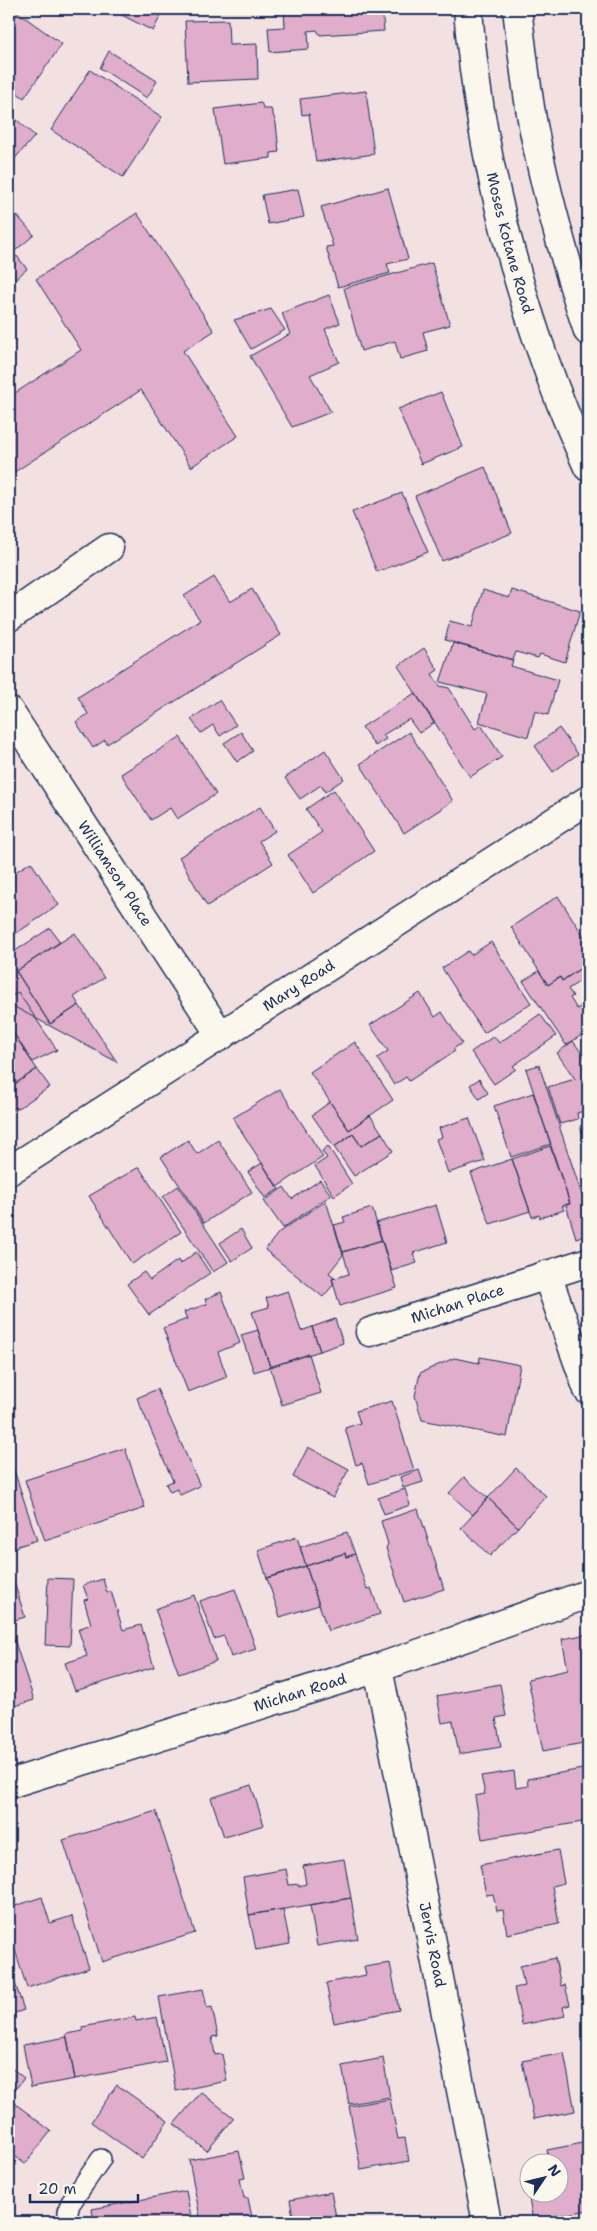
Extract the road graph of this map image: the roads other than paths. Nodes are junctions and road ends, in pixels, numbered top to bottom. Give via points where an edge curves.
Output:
1 (468, 9) edge
2 (517, 9) edge
3 (588, 331) edge
4 (588, 467) edge
5 (109, 548) dead end
6 (9, 617) edge
7 (9, 711) edge
8 (588, 800) edge
9 (221, 1036) junction
10 (9, 1171) edge
11 (588, 1262) edge
12 (547, 1274) junction
13 (370, 1332) dead end
14 (588, 1390) edge
15 (588, 1594) edge
16 (378, 1668) junction
17 (9, 1784) edge
18 (101, 2159) dead end
19 (68, 2222) edge
20 (487, 2222) edge

1 - 4 street, Moses Kotane Road via 484,132 508,243 549,372
2 - 3 street via 533,126 549,200
5 - 6 street
7 - 9 street, Williamson Place
8 - 9 street, Mary Road
9 - 10 street, Mary Road
11 - 12 street, Michan Place
12 - 13 street, Michan Place
12 - 14 street
15 - 16 street, Michan Road
16 - 17 street, Michan Road
16 - 20 street, Jervis Road
18 - 19 lane via 70,2204

